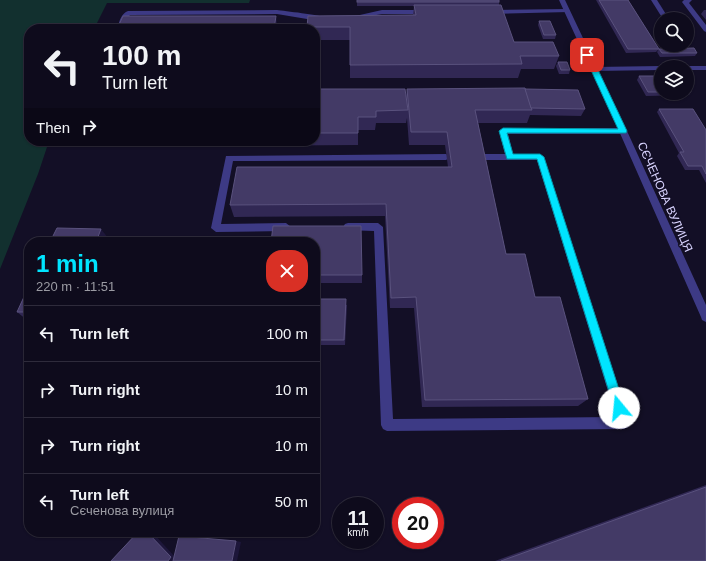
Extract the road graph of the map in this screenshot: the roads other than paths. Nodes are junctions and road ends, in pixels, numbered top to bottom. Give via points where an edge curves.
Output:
1 (562, 0) edge
2 (654, 0) edge
3 (690, 0) edge
4 (567, 11) junction
5 (436, 12) edge
6 (482, 12) edge
7 (662, 12) edge
8 (328, 17) edge
9 (349, 17) edge
10 (121, 24) edge
11 (706, 30) edge
12 (654, 68) edge
13 (694, 68) edge
14 (706, 68) edge
15 (594, 69) junction
16 (623, 131) junction
17 (446, 157) dead end
18 (478, 157) edge
19 (510, 157) junction
20 (293, 227) edge
21 (339, 227) edge
22 (706, 318) edge

1 - 4 street, СЄЧЕНОВА ВУЛИЦЯ
2 - 7 street
3 - 11 street via 685,2
4 - 6 street
4 - 15 street, СЄЧЕНОВА ВУЛИЦЯ
5 - 9 street via 382,12 356,18
8 - 10 street via 307,17 277,12 128,13
12 - 15 street
13 - 14 street
15 - 16 street, СЄЧЕНОВА ВУЛИЦЯ
16 - 19 street via 503,131
16 - 22 street, СЄЧЕНОВА ВУЛИЦЯ
17 - 20 street via 229,158 216,228
18 - 19 street
19 - 21 street via 540,157 624,423 387,425 378,227

